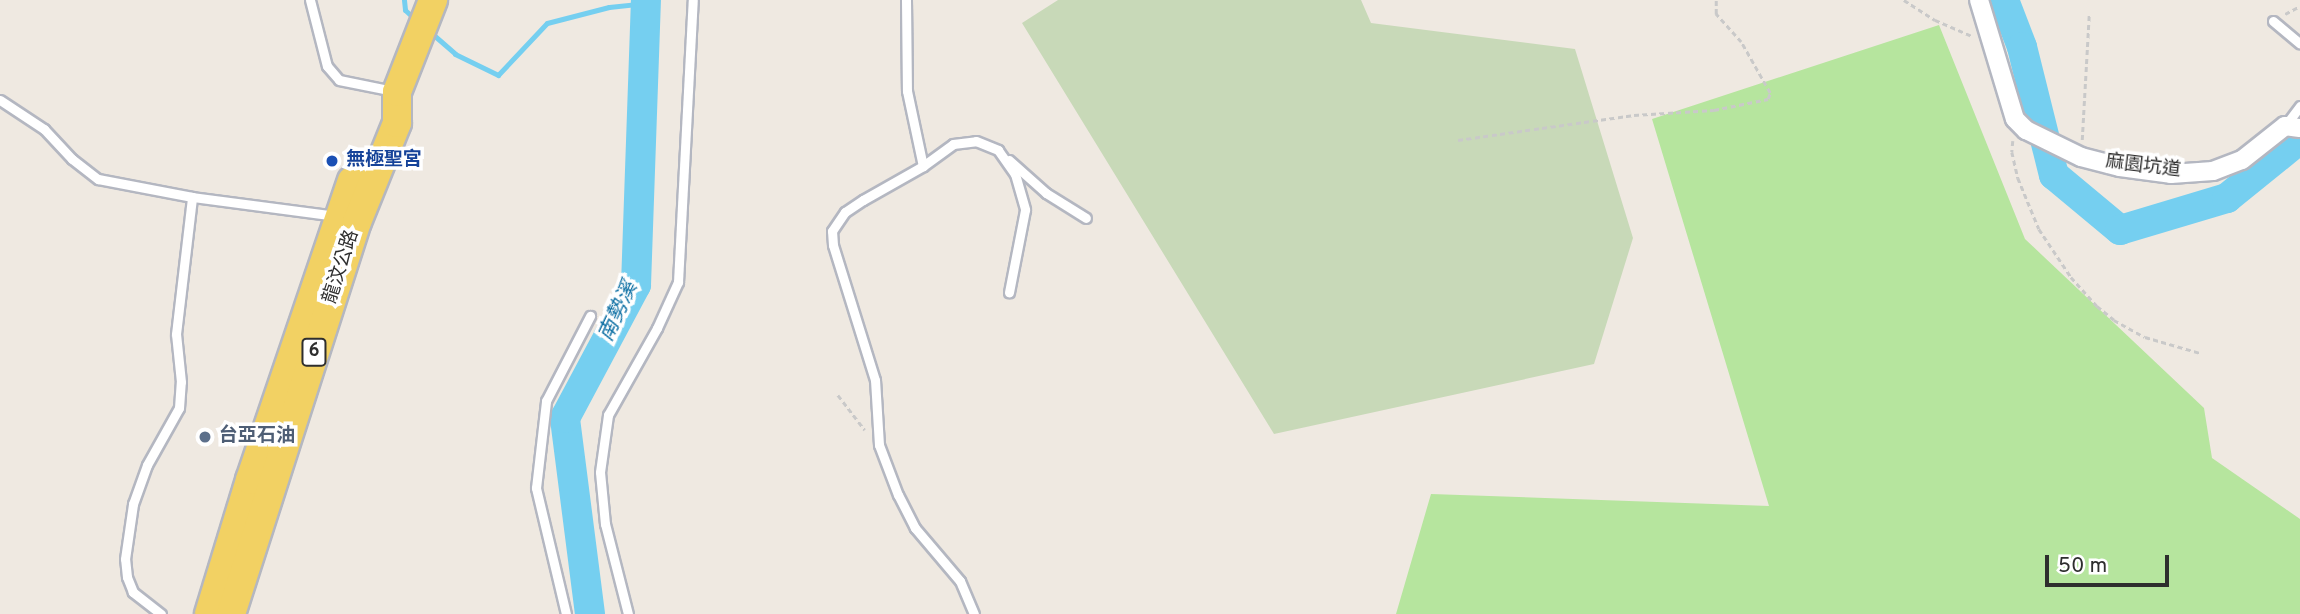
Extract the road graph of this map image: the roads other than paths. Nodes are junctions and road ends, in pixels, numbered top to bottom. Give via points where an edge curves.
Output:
1 (310, 0) edge
2 (693, 0) edge
3 (906, 0) edge
4 (1979, 0) edge
5 (432, 3) edge
6 (2273, 21) road end
7 (2300, 44) edge
8 (397, 92) junction
9 (0, 100) edge
10 (2300, 106) edge
11 (2293, 127) edge
12 (998, 150) junction
13 (923, 166) junction
14 (192, 197) junction
15 (1086, 218) dead end
16 (348, 219) junction
17 (1009, 292) dead end
18 (590, 316) dead end
19 (161, 614) edge
20 (209, 614) edge
21 (231, 614) edge
22 (566, 614) edge
23 (628, 614) edge
24 (974, 614) edge

1 - 8 lane via 327,66 339,80
2 - 23 lane via 678,282 608,415 600,472 605,524
3 - 13 lane via 907,91
4 - 11 street, 麻園坑道 via 2020,125 2077,155 2171,174 2213,171 2242,160
5 - 8 main road, 6
6 - 7 lane
8 - 16 main road, 6 via 380,113
9 - 14 lane via 44,129 98,179
10 - 11 lane
12 - 13 lane via 965,140
12 - 15 lane via 1046,193
12 - 17 lane via 1015,174 1025,210
13 - 24 lane via 845,212 832,231 833,245 875,380 879,445 898,495 915,527 960,581
14 - 16 lane
14 - 19 lane via 176,334 179,408 143,478 125,559 133,592
16 - 20 main road, 龍汶公路 / 6
16 - 21 main road, 龍汶公路 / 6
18 - 22 lane via 546,401 536,488

